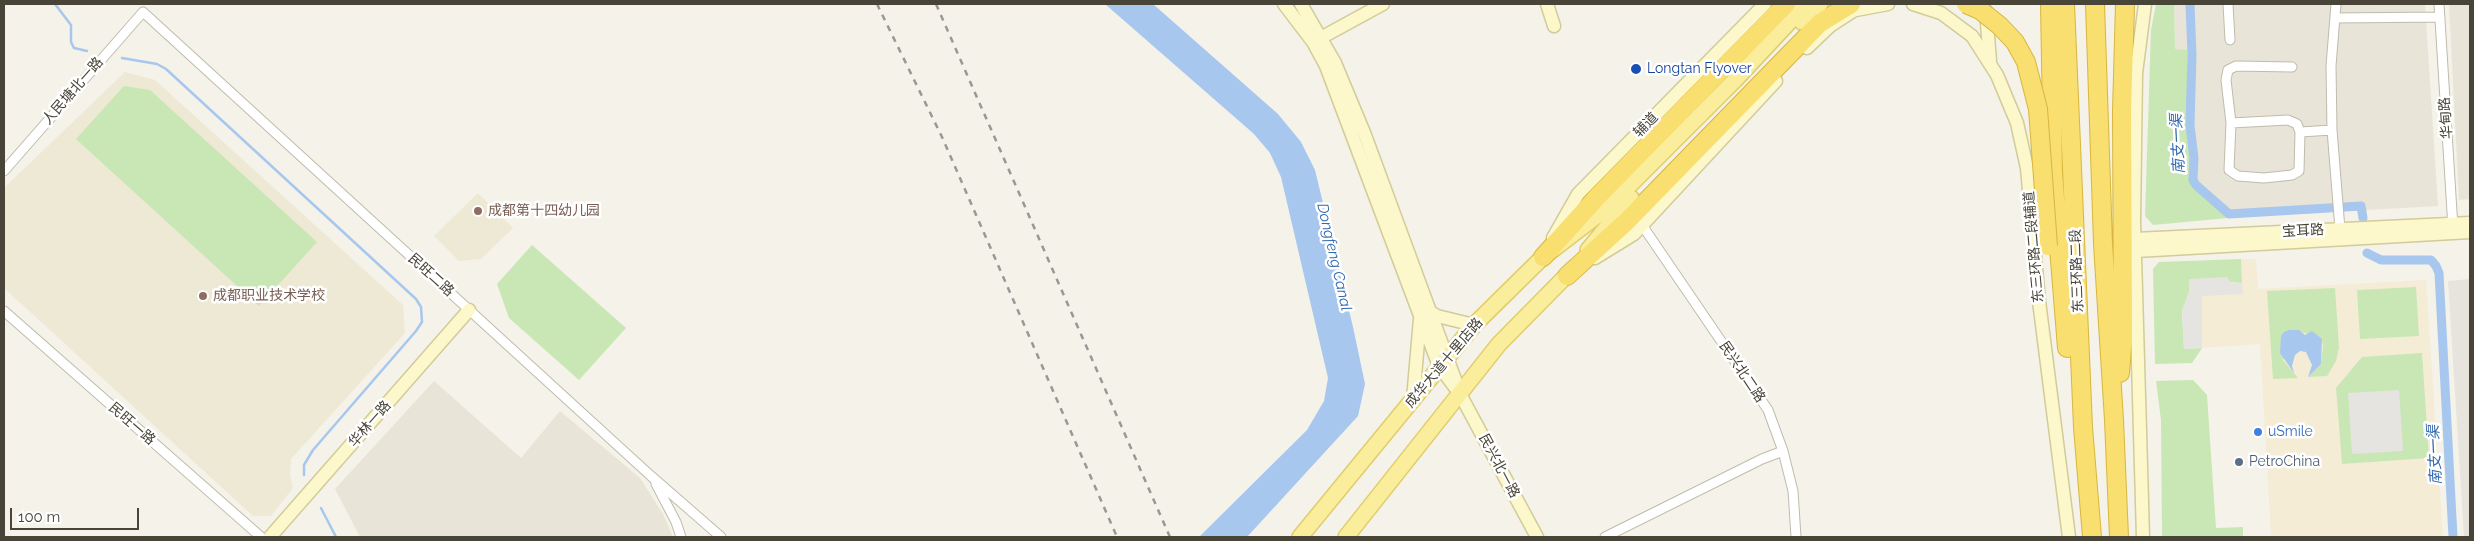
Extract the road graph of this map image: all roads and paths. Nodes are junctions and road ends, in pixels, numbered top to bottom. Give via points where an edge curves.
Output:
1 (1284, 4) edge
2 (1301, 4) edge
3 (1383, 4) edge
4 (1547, 4) edge
5 (1765, 4) edge
6 (1786, 4) edge
7 (1806, 4) edge
8 (1820, 4) edge
9 (1839, 4) edge
10 (1888, 4) edge
11 (1913, 4) edge
12 (1966, 4) edge
13 (1985, 4) edge
14 (2050, 4) edge
15 (2065, 4) edge
16 (2095, 4) edge
17 (2125, 4) edge
18 (2134, 4) edge
19 (2145, 4) edge
20 (2228, 4) edge
21 (2336, 4) edge
22 (2439, 4) edge
23 (1857, 6) edge
24 (143, 12) joint
25 (2440, 17) junction
26 (2335, 18) junction
27 (1820, 23) junction
28 (1554, 26) dead end
29 (1317, 40) junction
30 (2230, 40) dead end
31 (2123, 50) junction
32 (1991, 64) junction
33 (2292, 67) dead end
34 (2232, 123) junction
35 (2332, 130) junction
36 (2300, 132) junction
37 (4, 171) edge
38 (1618, 213) junction
39 (2470, 223) edge
40 (2453, 229) junction
41 (2470, 232) edge
42 (2340, 235) junction
43 (2132, 243) junction
44 (2053, 244) junction
45 (1543, 257) junction
46 (1567, 276) joint
47 (469, 310) junction
48 (4, 311) edge
49 (1424, 312) junction
50 (1474, 326) junction
51 (1443, 361) junction
52 (1460, 394) junction
53 (1413, 399) junction
54 (2114, 420) junction
55 (2083, 427) junction
56 (1783, 451) junction
57 (651, 476) junction
58 (261, 537) edge
59 (270, 537) edge
60 (681, 537) edge
61 (721, 537) edge
62 (1300, 537) edge
63 (1346, 537) edge
64 (1537, 537) edge
65 (1605, 537) edge
66 (1796, 537) edge
67 (2068, 537) edge
68 (2092, 537) edge
69 (2119, 537) edge
70 (2143, 537) edge

1 - 29 main road
2 - 29 main road
3 - 29 main road
4 - 28 main road
5 - 45 main road, 辅道 via 1578,194
6 - 38 highway
7 - 38 main road
8 - 38 main road
9 - 27 highway
10 - 23 main road
11 - 32 main road, 东三环路二段辅道 via 1941,13 1972,36
12 - 44 highway, bridge via 1980,10 2000,26 2015,42 2026,62 2038,109
13 - 32 main road
14 - 44 highway
15 - 55 highway, 东三环路二段
16 - 54 highway, 东三环路二段 via 2103,244
17 - 31 highway
18 - 31 highway
19 - 43 main road via 2136,72
20 - 30 street
21 - 26 street
22 - 25 street, 华甸路
23 - 27 highway
23 - 38 main road via 1818,37 1706,154
24 - 37 street, 人民塘北一路
24 - 47 street, 民旺二路
25 - 26 street
25 - 40 street, 华甸路
26 - 35 street via 2331,66
27 - 38 highway
29 - 49 main road, 民兴北一路
31 - 43 highway
32 - 67 main road, 东三环路二段辅道 via 2017,123 2028,168 2039,301
33 - 34 street via 2236,66 2228,70 2226,80
34 - 36 street via 2288,120 2297,124
34 - 36 street via 2229,170 2238,176 2264,178 2292,175 2299,171
35 - 36 street
35 - 42 street
38 - 45 highway
38 - 46 highway
38 - 56 street, 民兴北二路 via 1768,410
39 - 40 main road, 宝耳路
40 - 41 main road, 宝耳路
40 - 42 main road, 宝耳路
42 - 43 main road, 宝耳路
43 - 54 highway
43 - 70 main road
44 - 55 highway via 2067,348
45 - 50 main road, 成华大道十里店路
46 - 52 main road via 1499,344
47 - 57 street, 民旺二路
47 - 59 main road, 华林一路
48 - 58 street, 民旺一路
49 - 50 main road
49 - 51 main road, 民兴北一路
49 - 53 main road
50 - 51 main road, 成华大道十里店路
51 - 52 main road, 民兴北一路
51 - 53 main road, 成华大道十里店路
52 - 63 main road
52 - 64 main road, 民兴北一路
53 - 62 main road, 成华大道十里店路
54 - 69 highway, 东三环路二段
55 - 68 highway, 东三环路二段
56 - 65 street via 1762,458
56 - 66 street, 民兴北二路 via 1793,491
57 - 60 street via 666,500
57 - 61 street, 民旺二路

